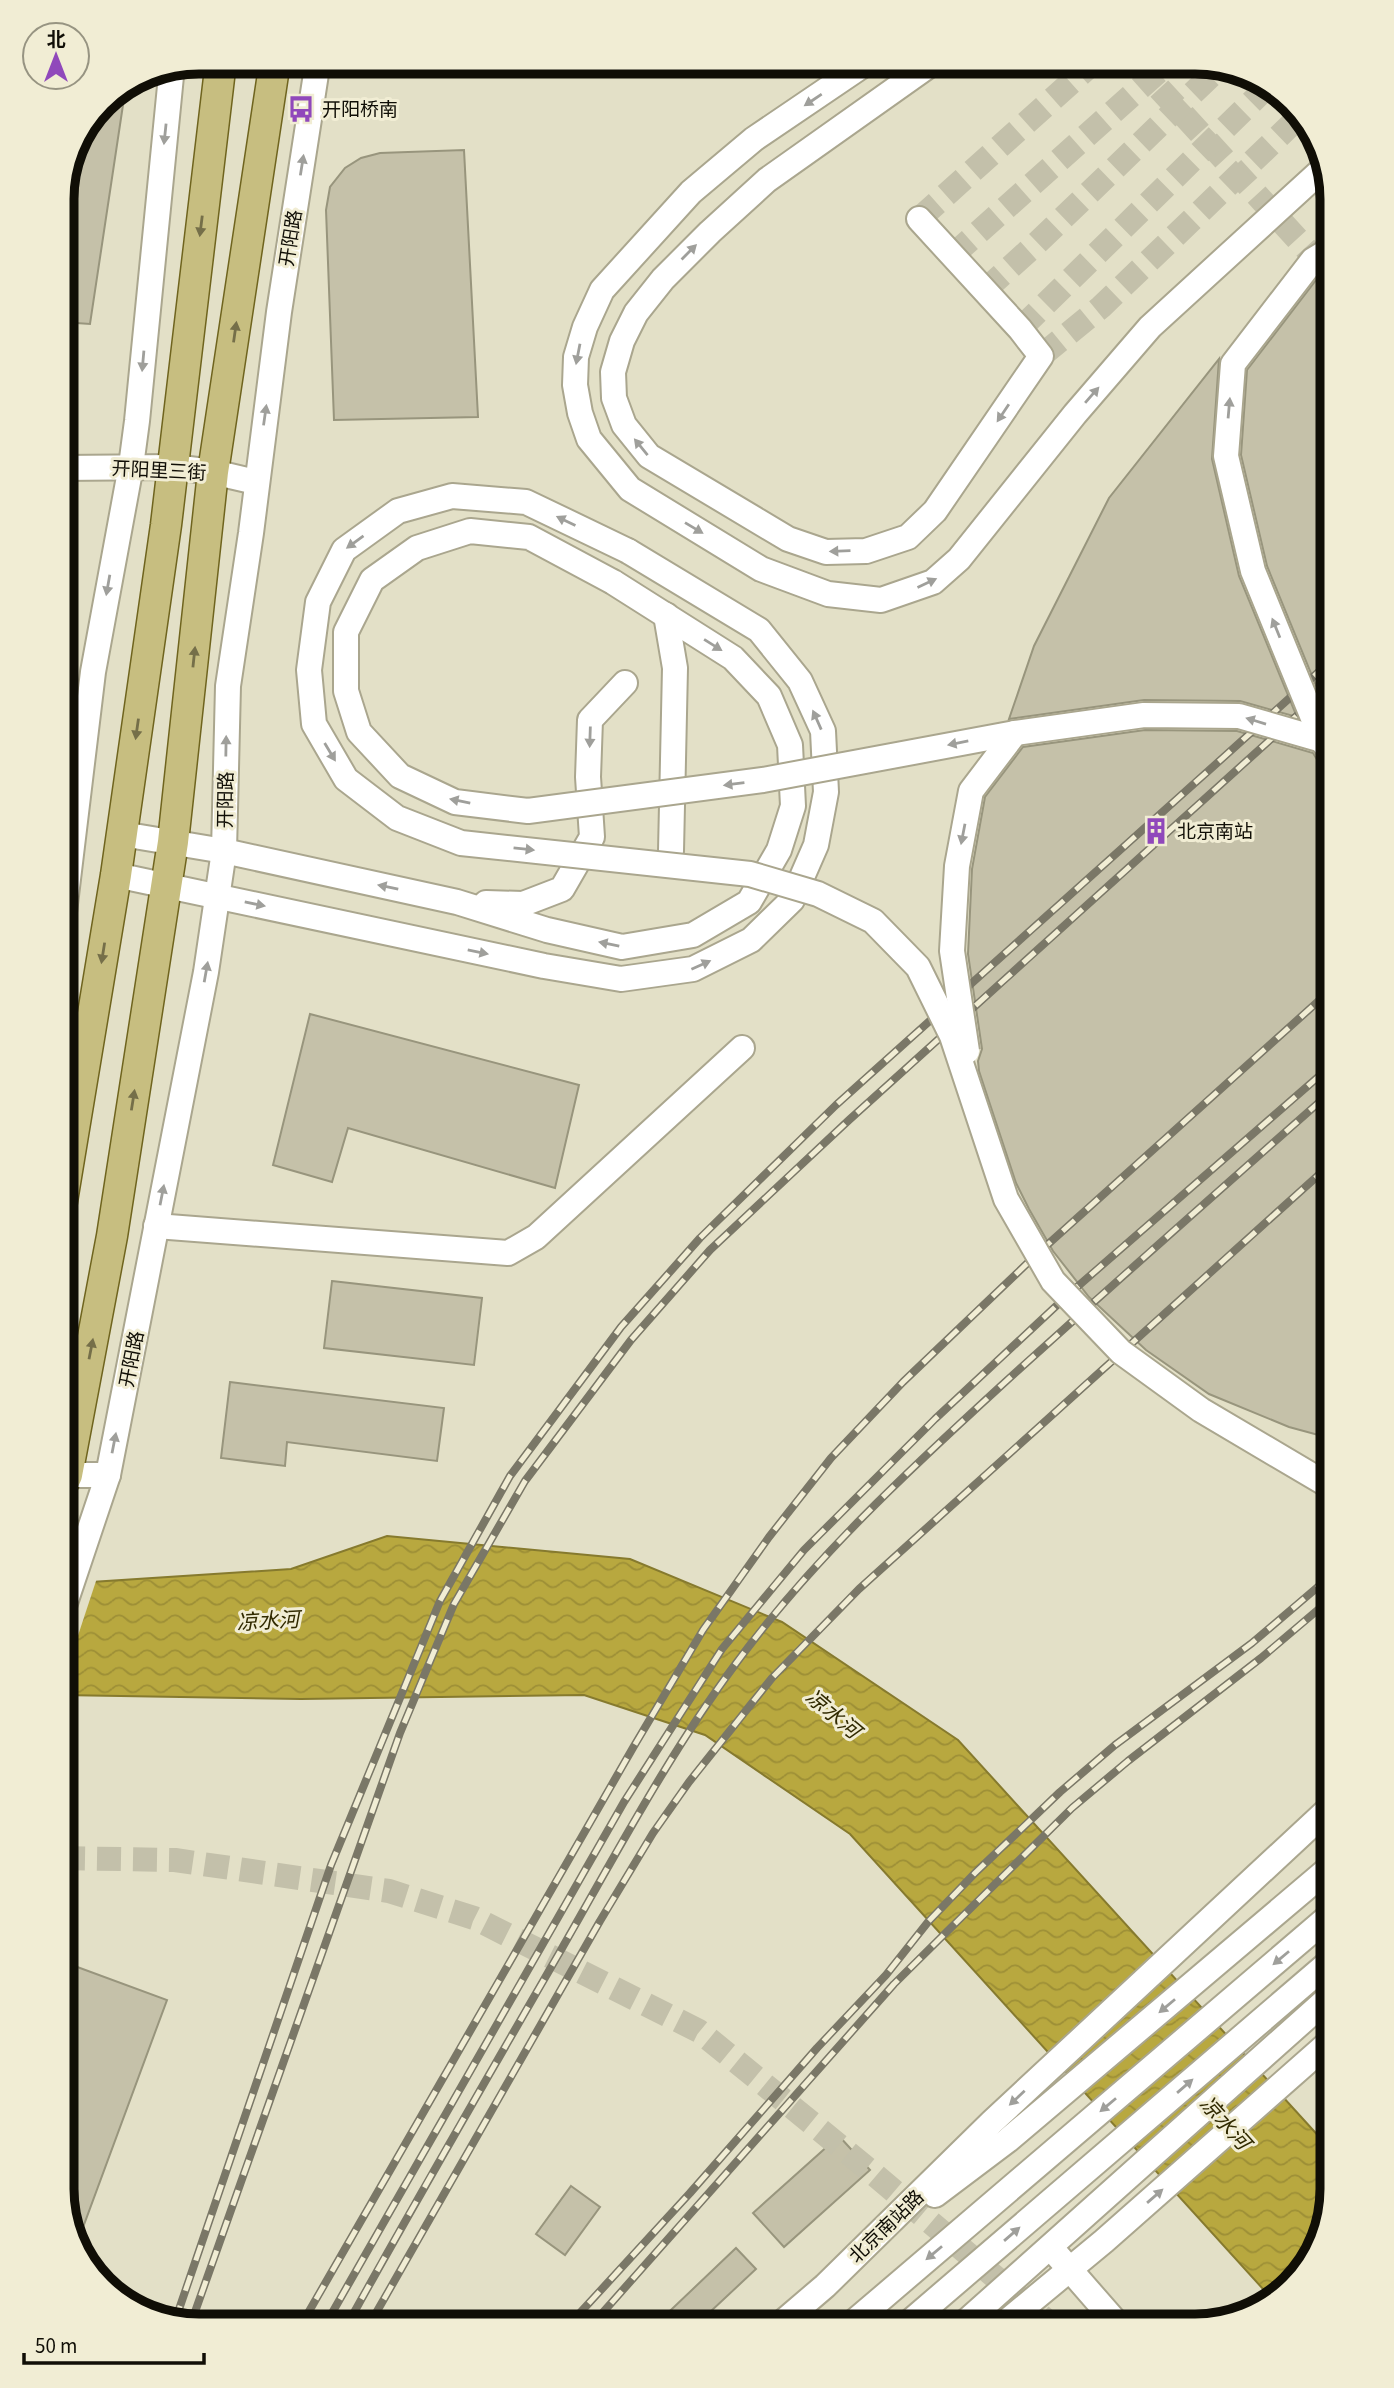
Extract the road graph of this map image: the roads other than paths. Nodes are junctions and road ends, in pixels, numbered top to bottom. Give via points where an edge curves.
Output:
1 (219, 74) edge
2 (273, 74) edge
3 (316, 74) edge
4 (850, 74) edge
5 (917, 74) edge
6 (171, 77) edge
7 (1318, 173) edge
8 (919, 219) dead end
9 (1320, 256) edge
10 (131, 466) junction
11 (173, 467) junction
12 (74, 468) edge
13 (213, 472) junction
14 (256, 482) junction
15 (666, 615) junction
16 (625, 683) dead end
17 (1320, 732) edge
18 (1015, 733) junction
19 (1320, 746) edge
20 (74, 829) edge
21 (122, 834) junction
22 (173, 842) junction
23 (224, 851) junction
24 (671, 851) dead end
25 (116, 875) junction
26 (166, 885) junction
27 (217, 896) junction
28 (457, 902) junction
29 (742, 1048) dead end
30 (975, 1105) junction
31 (74, 1128) edge
32 (156, 1226) junction
33 (74, 1424) edge
34 (1302, 1470) junction
35 (1320, 1474) edge
36 (108, 1475) junction
37 (74, 1478) edge
38 (1320, 1480) edge
39 (74, 1575) edge
40 (1320, 1817) edge
41 (1320, 1876) edge
42 (1320, 1924) edge
43 (1320, 1970) edge
44 (1320, 2005) edge
45 (1320, 2051) edge
46 (1000, 2131) junction
47 (1049, 2246) junction
48 (1069, 2269) junction
49 (990, 2300) junction
50 (791, 2314) edge
51 (863, 2314) edge
52 (919, 2314) edge
53 (974, 2314) edge
54 (1000, 2314) edge
55 (1019, 2314) edge
56 (1109, 2314) edge

1 -> 11 main road
13 -> 2 main road
14 -> 3 street, 开阳路
4 -> 7 street via 754,139 691,192 601,290 576,357 575,385 589,439 630,489 761,569 828,594 881,600 933,582 959,559 1150,327
8 -> 5 street via 1041,356 935,511 908,537 866,551 826,552 788,539 649,456 624,425 614,398 613,372 636,313 663,279 767,180
6 -> 10 street
17 -> 9 street, bridge via 1253,571 1226,456 1233,364
10 - 11 street, 开阳里三街
10 - 12 street, 开阳里三街
10 -> 20 street via 93,672
11 - 13 street, 开阳里三街
11 -> 21 main road
13 - 14 street, 开阳里三街
22 -> 13 main road
23 -> 14 street, 开阳路 via 228,686
18 -> 15 street, bridge via 763,780 528,811 455,802 400,776 359,732 346,691 346,632 372,580 417,548 470,531 528,537
15 - 24 street via 675,668
15 -> 28 street via 733,658 769,696 790,745 793,806 779,850 749,902 693,935 622,947
16 -> 28 street via 590,720 592,837 562,889 523,904
19 -> 18 street, bridge via 1239,716 1144,715
18 -> 30 street, bridge via 971,791 957,866 953,951
21 - 22 street
21 - 25 main road
22 - 23 street
22 - 26 main road
23 - 27 street, 开阳路
28 -> 23 street
25 - 26 street
25 -> 31 main road
26 - 27 street
33 -> 26 main road via 112,1236
27 -> 30 street, bridge via 621,979 693,969 751,940 792,900 816,845 826,792 823,731 800,681 759,630 628,551 526,502 453,496 398,511 344,550 318,602 309,670 314,724 346,779 397,818 461,843 750,874 818,894 873,921 918,967 953,1036
32 -> 27 street, 开阳路
29 - 32 street via 536,1237 508,1253
30 - 34 street, bridge via 1006,1199 1053,1281 1121,1352 1201,1410
36 -> 32 street, 开阳路
34 - 35 street, bridge
34 - 38 street, bridge
36 - 37 street
36 - 39 street, 开阳路
40 -> 46 street via 1192,1935
41 -> 46 street via 1219,1962
42 -> 51 street, bridge
52 -> 43 street, bridge
44 - 47 street
48 -> 45 street
46 - 50 street, 北京南站路
47 - 48 street
47 - 49 street
48 - 55 street
48 - 56 street
49 - 53 street
49 - 54 street

